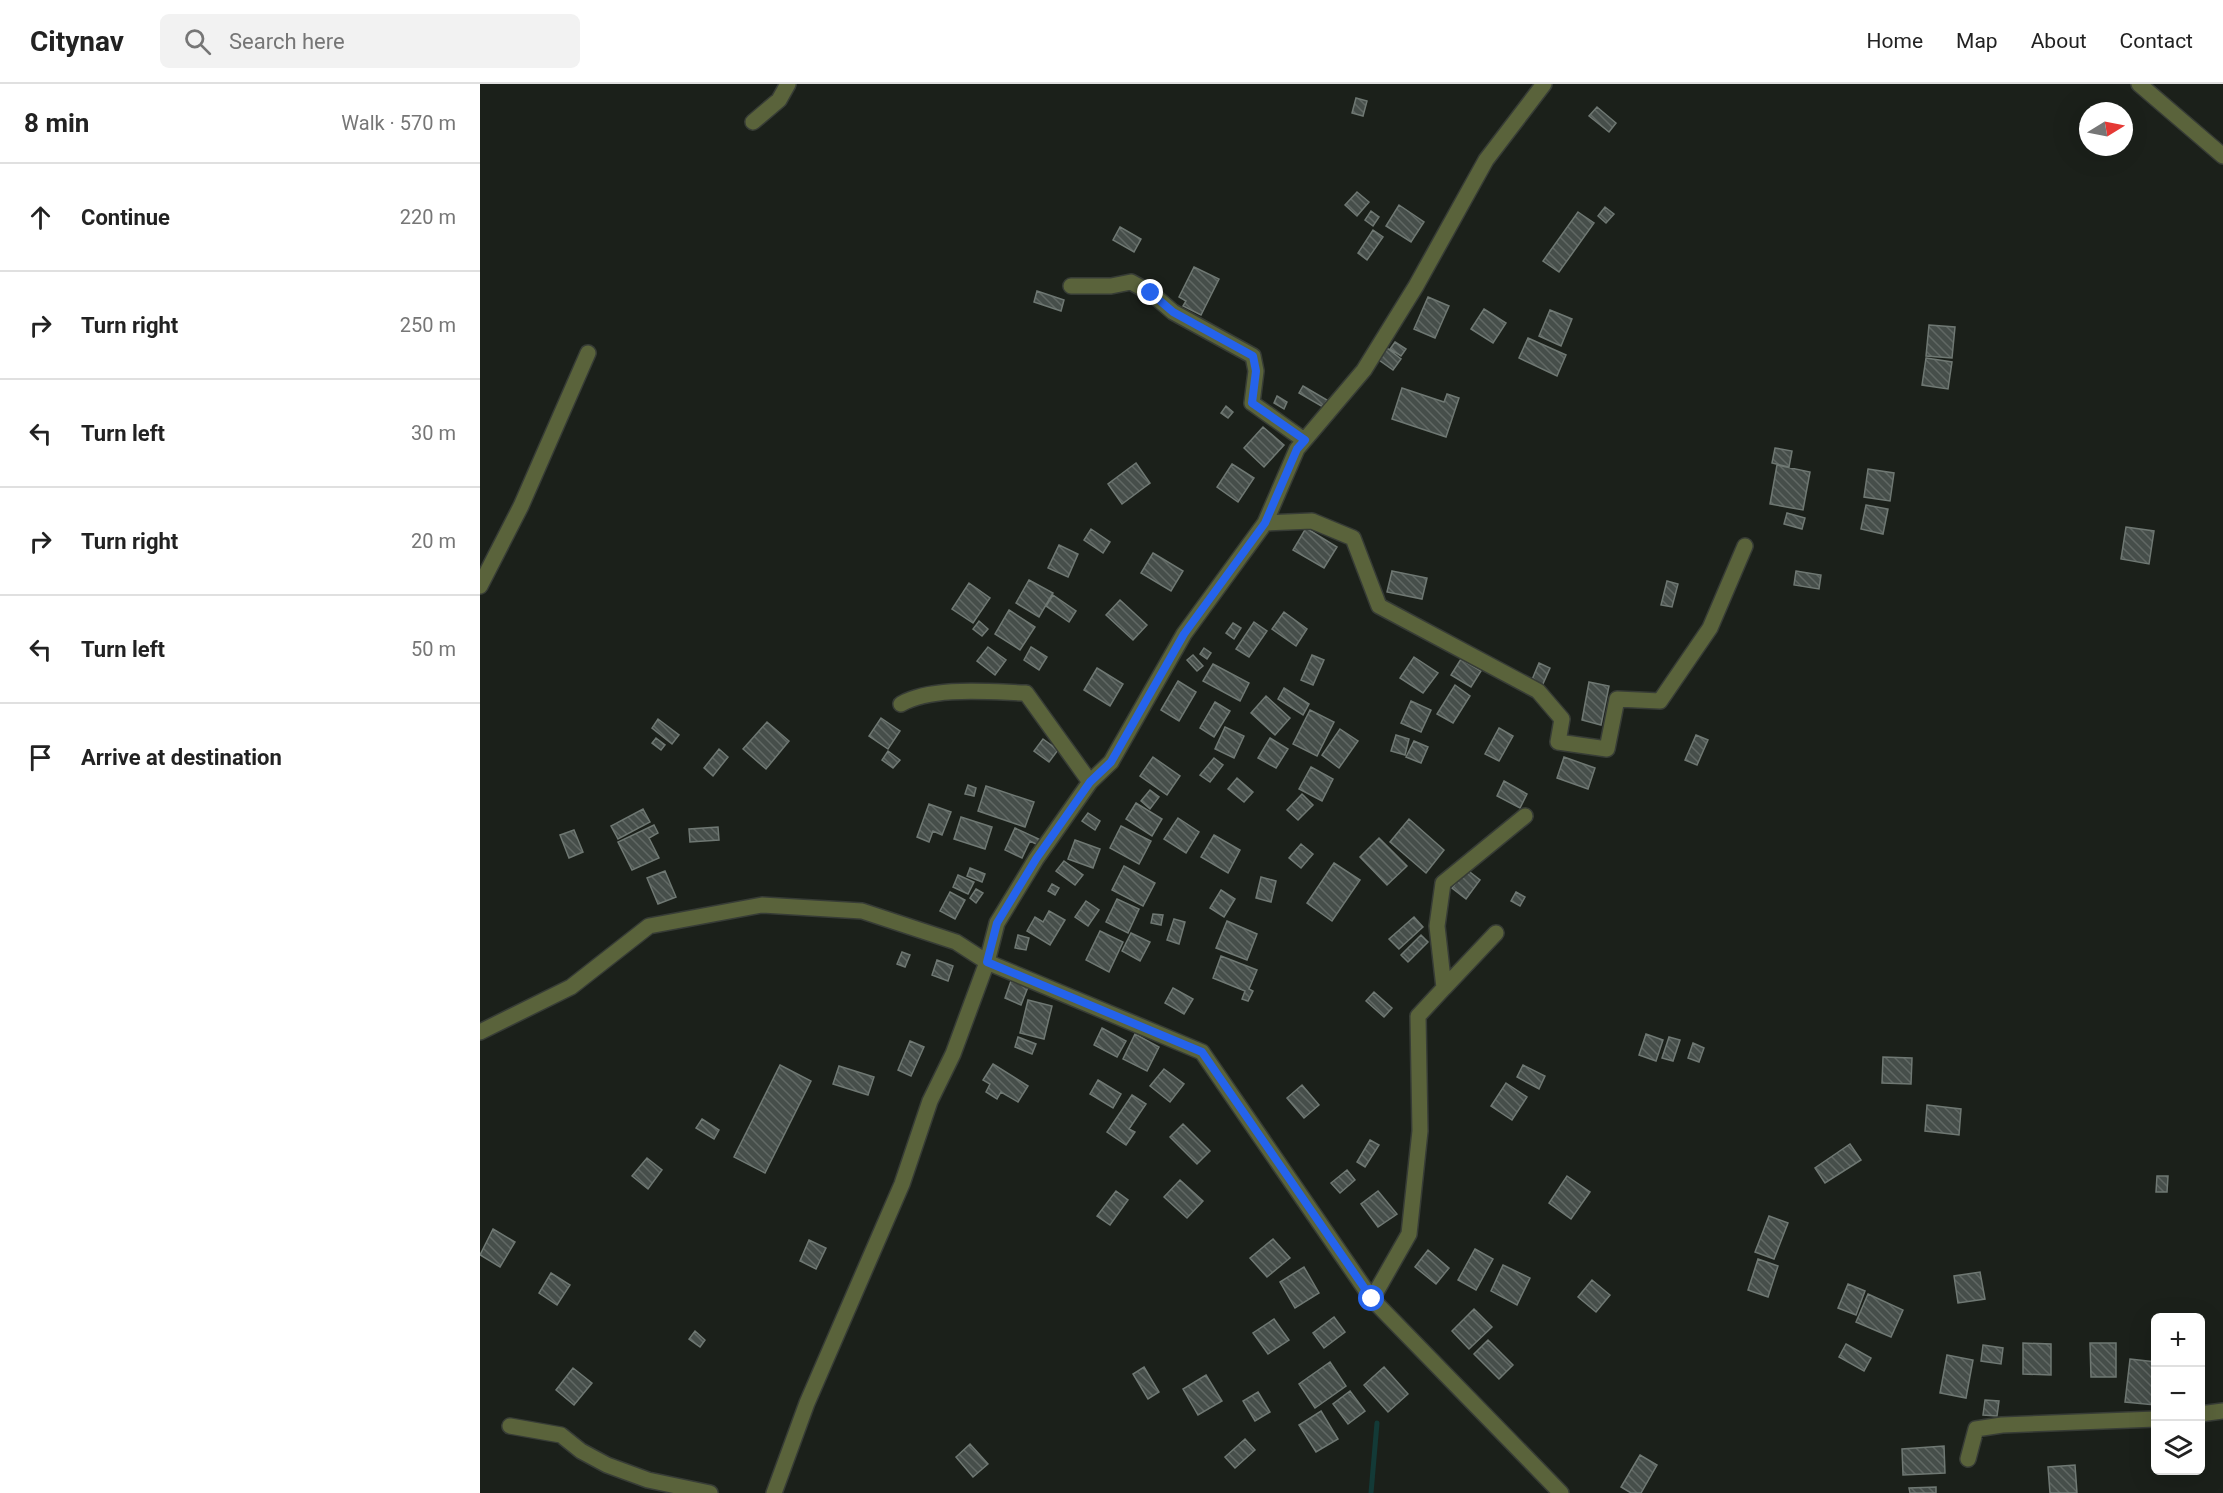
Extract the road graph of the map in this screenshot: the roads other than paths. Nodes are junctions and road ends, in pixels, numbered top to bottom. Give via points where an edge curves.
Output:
1 (788, 84) edge
2 (1544, 84) edge
3 (2139, 84) edge
4 (753, 122) dead end
5 (2223, 156) edge
6 (1071, 286) dead end
7 (588, 353) dead end
8 (1305, 440) junction
9 (1265, 523) junction
10 (1745, 546) dead end
11 (480, 586) edge
12 (901, 704) dead end
13 (1090, 782) junction
14 (1525, 816) dead end
15 (1496, 933) dead end
16 (987, 962) junction
17 (1444, 988) junction
18 (480, 1032) edge
19 (1372, 1299) junction
20 (2223, 1411) edge
21 (2205, 1413) edge
22 (2151, 1419) edge
23 (510, 1426) dead end
24 (1968, 1459) dead end
25 (710, 1493) edge
26 (774, 1493) edge
27 (1561, 1493) edge

1 - 4 street via 779,100
2 - 8 street via 1486,160 1364,370
3 - 5 street
6 - 8 street via 1131,282 1173,312 1253,356 1256,371 1252,403
7 - 11 street via 521,506
8 - 9 street via 1297,449
9 - 10 street via 1312,521 1353,538 1379,606 1538,691 1562,719 1558,742 1607,749 1617,699 1660,700 1710,628
9 - 13 street via 1184,634 1111,762
12 - 13 street via 910,699 964,691 1026,693
13 - 16 street via 997,923
14 - 17 street via 1443,883 1437,926
15 - 17 street
16 - 18 street via 956,942 862,911 762,905 649,926 571,987
16 - 19 street via 1202,1052
16 - 26 street via 953,1054 930,1101 902,1184 807,1403
17 - 19 street via 1418,1016 1420,1131 1409,1234
19 - 27 street
20 - 21 street
22 - 24 street via 1976,1429
23 - 25 street via 561,1435 607,1465 648,1480

